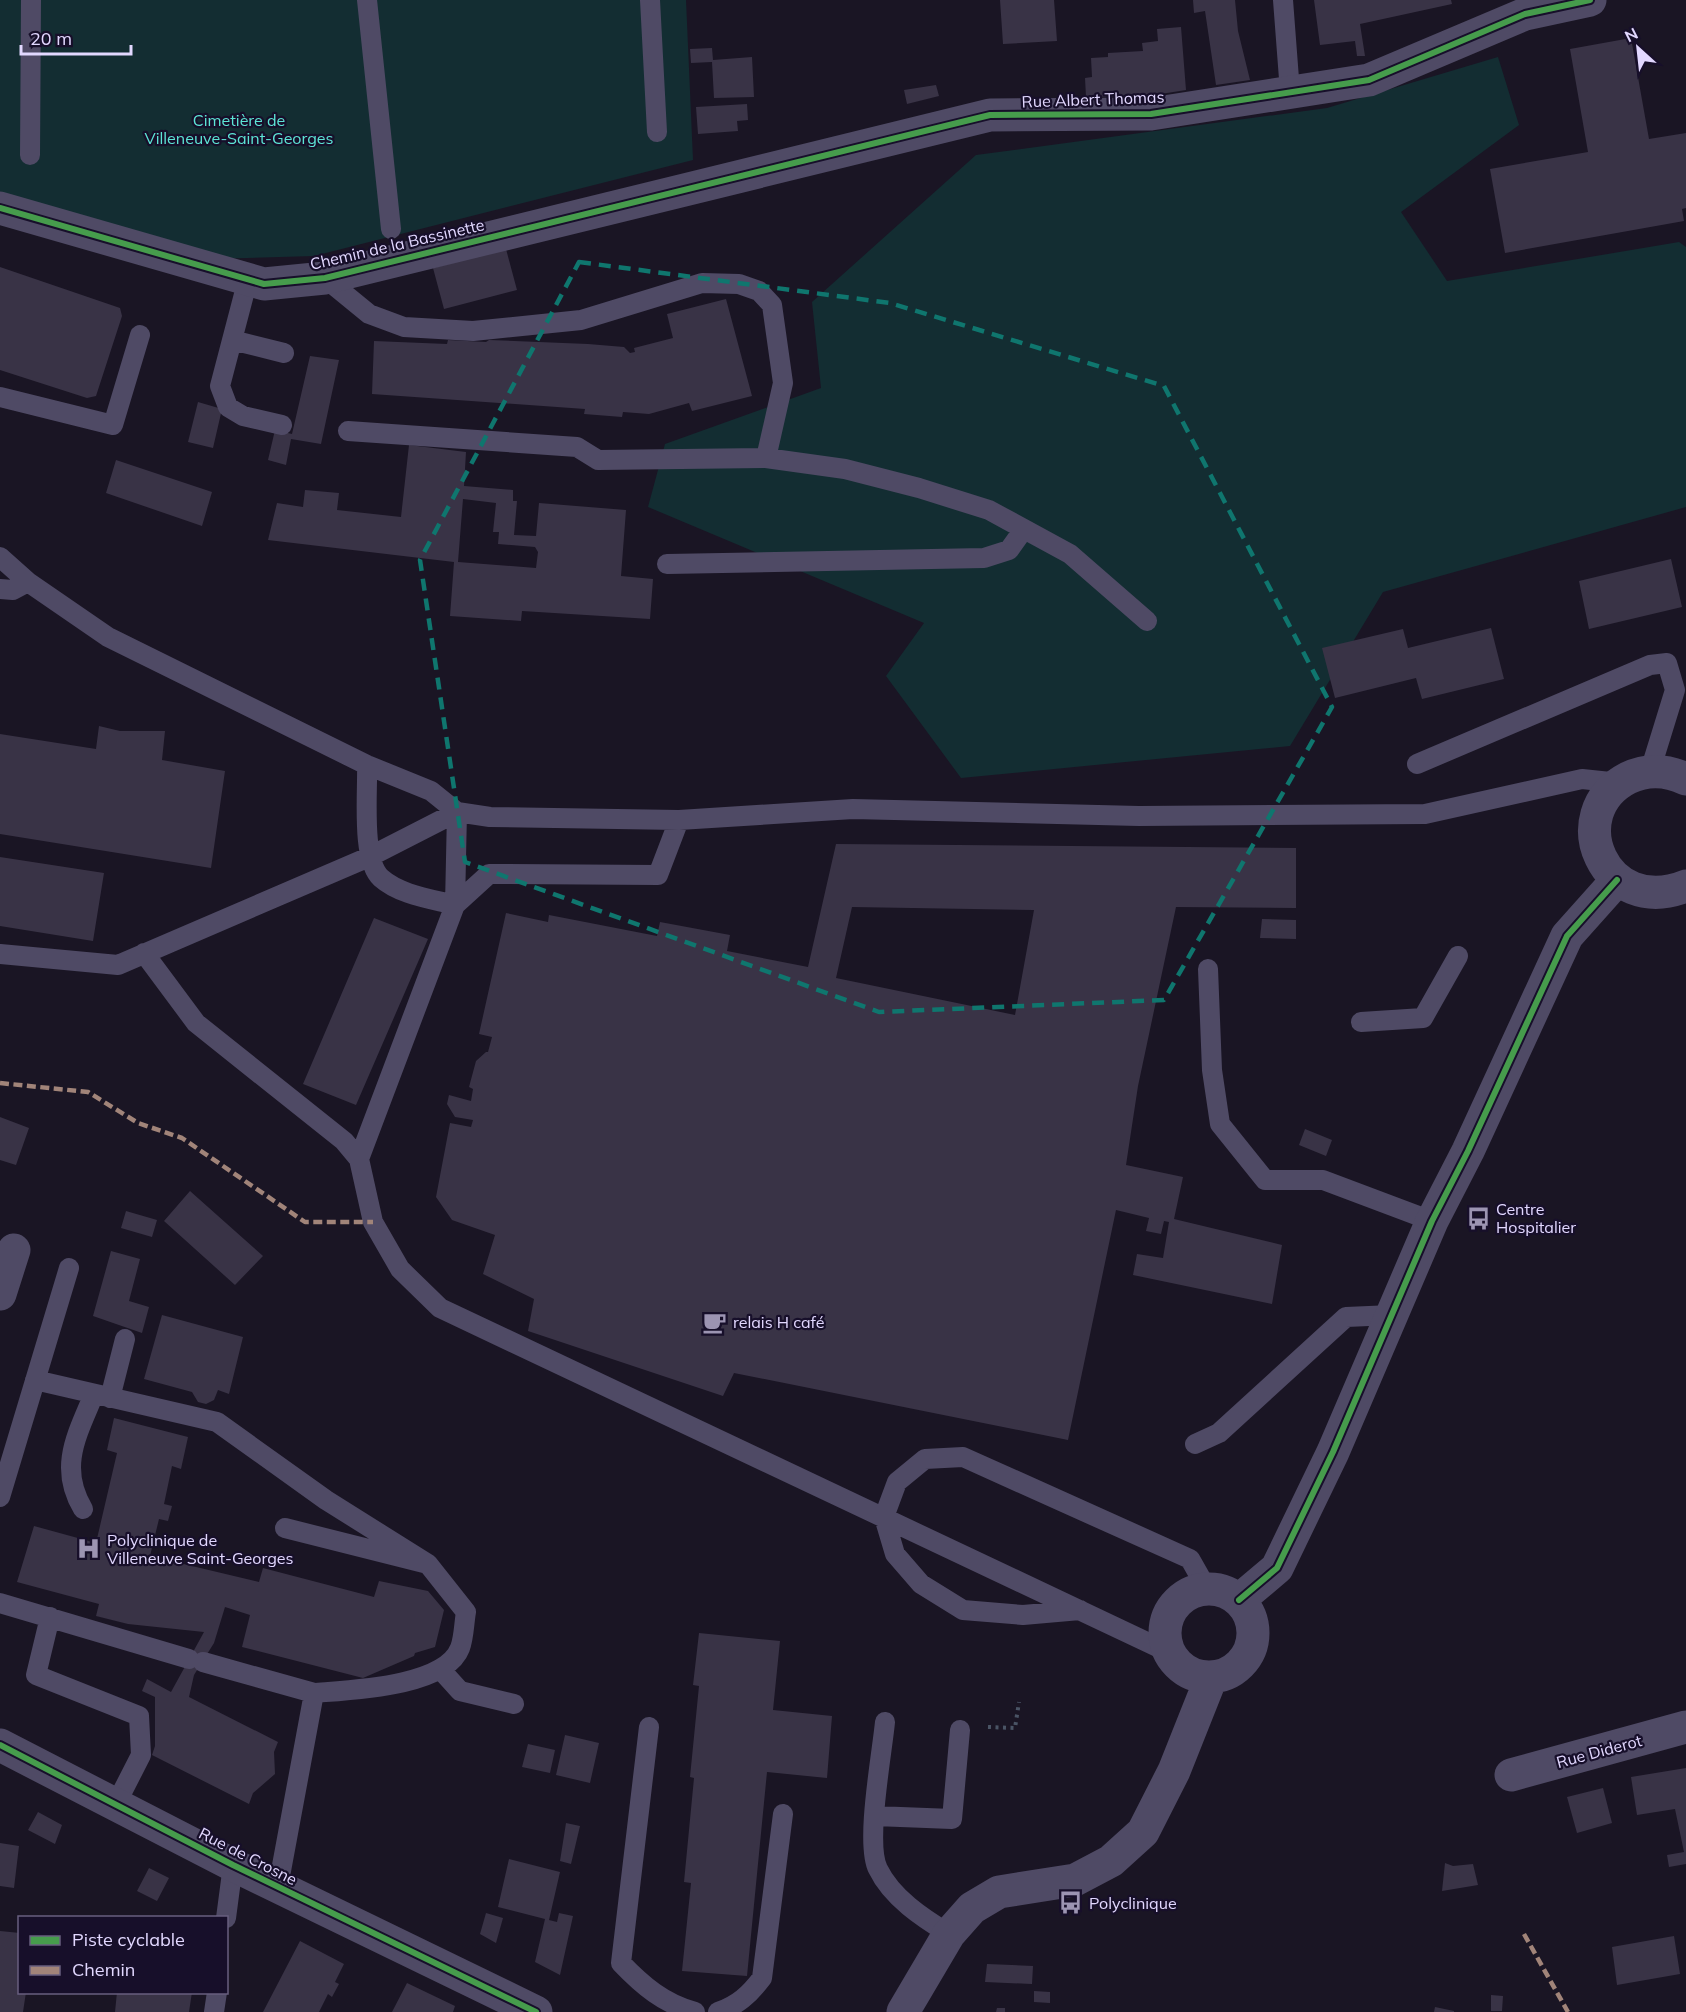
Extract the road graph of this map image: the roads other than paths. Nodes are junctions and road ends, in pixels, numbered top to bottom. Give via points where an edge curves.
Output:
1 (31, 0) edge
2 (367, 0) edge
3 (650, 0) edge
4 (1283, 0) edge
5 (1590, 0) edge
6 (1290, 92) junction
7 (657, 132) dead end
8 (30, 155) dead end
9 (696, 185) joint
10 (0, 208) edge
11 (391, 229) dead end
12 (325, 278) junction
13 (248, 279) junction
14 (140, 335) dead end
15 (232, 340) junction
16 (284, 353) dead end
17 (0, 397) edge
18 (282, 425) dead end
19 (348, 431) dead end
20 (766, 458) junction
21 (1024, 529) junction
22 (0, 556) edge
23 (667, 564) dead end
24 (28, 582) junction
25 (0, 589) edge
26 (1147, 621) dead end
27 (1417, 764) dead end
28 (367, 765) junction
29 (1635, 777) junction
30 (1686, 779) edge
31 (457, 812) junction
32 (679, 820) junction
33 (369, 856) junction
34 (1617, 880) junction
35 (1686, 886) edge
36 (455, 905) junction
37 (144, 953) junction
38 (0, 954) edge
39 (1458, 956) dead end
40 (1208, 969) dead end
41 (1361, 1022) dead end
42 (359, 1159) junction
43 (1432, 1221) junction
44 (14, 1250) dead end
45 (69, 1268) dead end
46 (0, 1294) edge
47 (1392, 1315) junction
48 (125, 1339) dead end
49 (35, 1380) junction
50 (102, 1396) junction
51 (1195, 1444) dead end
52 (0, 1497) edge
53 (83, 1509) dead end
54 (885, 1517) junction
55 (285, 1528) dead end
56 (428, 1564) junction
57 (1207, 1589) junction
58 (1239, 1600) junction
59 (0, 1603) edge
60 (1080, 1610) junction
61 (50, 1617) junction
62 (1168, 1652) junction
63 (441, 1670) junction
64 (1210, 1678) junction
65 (314, 1693) junction
66 (513, 1704) dead end
67 (885, 1722) dead end
68 (649, 1727) dead end
69 (1686, 1727) edge
70 (960, 1730) dead end
71 (0, 1745) edge
72 (1511, 1775) dead end
73 (116, 1804) junction
74 (783, 1814) dead end
75 (875, 1816) junction
76 (233, 1865) junction
77 (278, 1887) junction
78 (226, 1916) edge
79 (949, 1934) junction
80 (217, 1994) edge
81 (214, 2012) edge
82 (536, 2012) edge
83 (695, 2012) edge
84 (718, 2012) edge
85 (903, 2012) edge

1 - 8 lane
2 - 11 lane
3 - 7 lane
4 - 6 lane
5 - 6 street, Rue Albert Thomas via 1525,14 1369,80
6 - 9 street, Rue Albert Thomas via 1151,114 990,115
9 - 12 street, Chemin de la Bassinette
10 - 13 street, Chemin de la Bassinette
12 - 13 street, Chemin de la Bassinette via 264,284
12 - 20 lane via 369,314 404,327 473,331 581,320 702,283 739,284 759,291 772,305 783,382
13 - 15 lane
14 - 17 lane via 113,425
15 - 16 lane
15 - 18 lane via 220,386 228,407 243,416
19 - 20 lane via 577,447 598,460
20 - 21 lane via 845,469 919,488 989,510
21 - 23 lane via 1009,550 984,558
21 - 26 lane via 1070,554
22 - 24 lane
24 - 25 lane via 13,590
24 - 28 lane via 108,637
27 - 29 lane via 1650,665 1667,663 1675,690
28 - 31 lane via 431,791
28 - 33 lane
29 - 30 street via 1668,772
29 - 32 lane via 1582,779 1425,814 1139,816 853,809
29 - 34 street via 1607,796 1598,812 1597,849 1605,867
31 - 32 lane via 490,817
31 - 33 lane
31 - 36 lane
32 - 36 lane via 658,874 489,874
33 - 36 lane via 380,877 401,890
33 - 37 lane
34 - 35 street via 1633,890 1651,894 1669,893
34 - 43 street via 1567,936
36 - 42 lane
37 - 38 lane via 118,965
37 - 42 lane via 196,1023 344,1141
39 - 41 lane via 1423,1018
40 - 43 lane via 1212,1070 1220,1124 1265,1180 1323,1180
42 - 54 lane via 373,1222 400,1269 440,1308
43 - 47 street
44 - 46 street
45 - 49 lane
47 - 51 lane via 1346,1317 1220,1433
47 - 58 street via 1333,1452 1276,1568
48 - 50 lane
49 - 50 lane
49 - 52 lane
50 - 53 lane via 72,1447 72,1490
50 - 56 lane via 217,1422 326,1500
54 - 57 lane via 897,1482 926,1459 963,1457 1190,1559
54 - 60 lane
54 - 60 lane via 895,1554 921,1584 963,1610 1023,1615
55 - 56 lane
56 - 63 lane via 466,1612 459,1650
57 - 58 street
57 - 62 street via 1193,1591 1171,1610 1164,1638
58 - 64 street via 1251,1620 1252,1645 1237,1668
59 - 61 lane
60 - 62 lane
61 - 65 lane
61 - 73 lane via 36,1675 139,1716 141,1755
62 - 64 street via 1186,1671
63 - 65 lane via 382,1687
63 - 66 lane via 460,1691
64 - 79 street via 1174,1771 1143,1832 1110,1861 1075,1880 999,1892 972,1908
65 - 77 lane
67 - 75 lane
68 - 83 lane via 621,1963 646,1989
69 - 72 street, Rue Diderot
70 - 75 lane via 952,1820
71 - 73 street, Rue de Crosne
73 - 76 street, Rue de Crosne
74 - 84 lane via 762,1978 749,1996
75 - 79 lane via 873,1844 877,1869 917,1915
76 - 77 street, Rue de Crosne
76 - 78 lane
77 - 82 street, Rue de Crosne
79 - 85 street
80 - 81 lane

